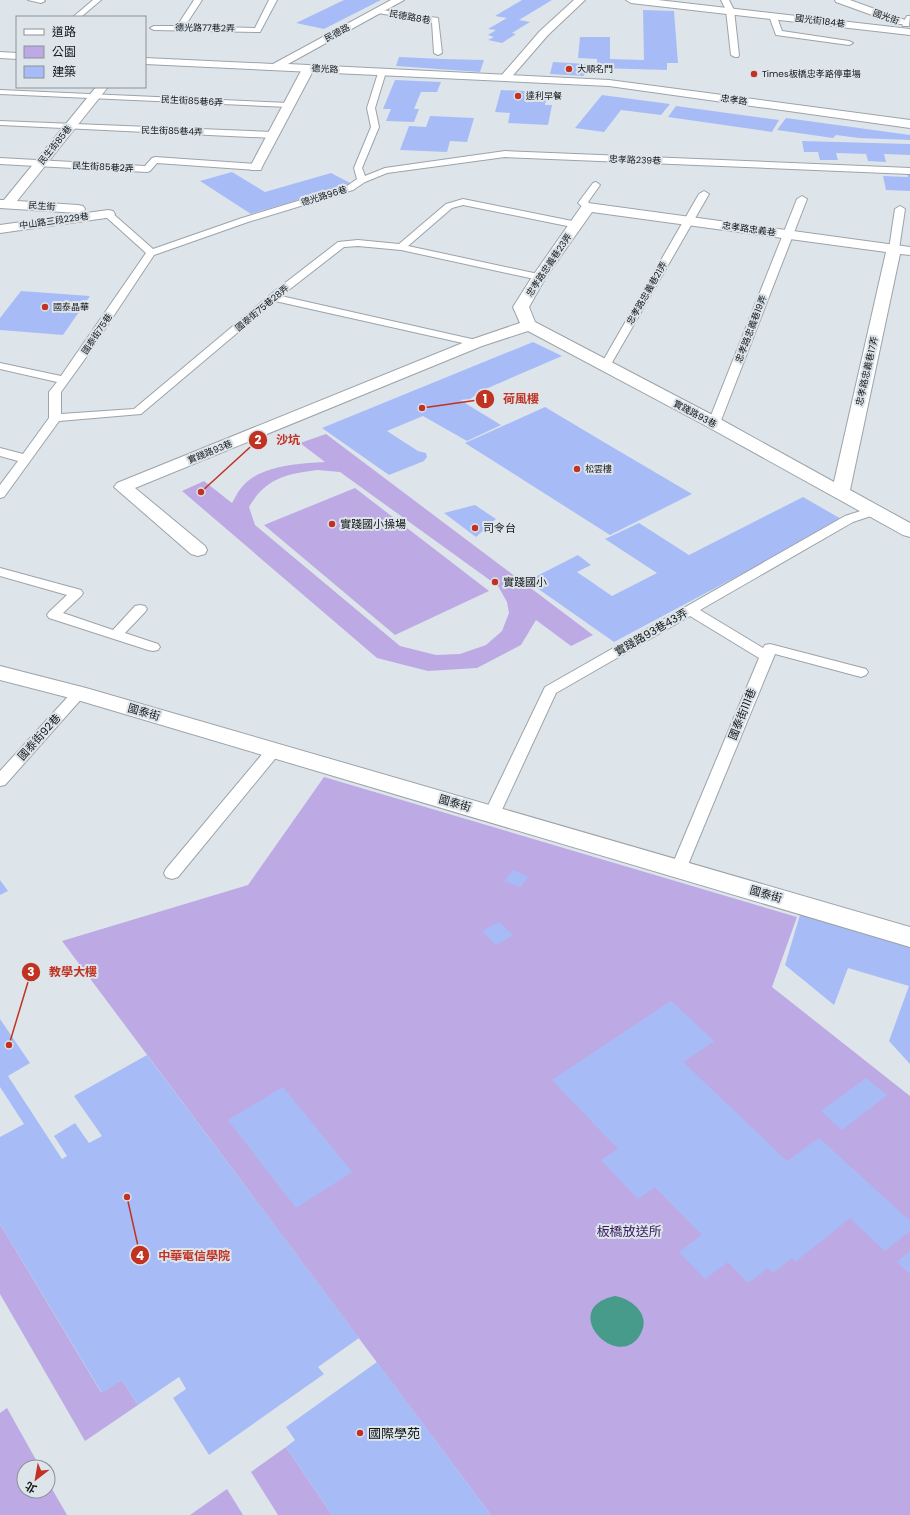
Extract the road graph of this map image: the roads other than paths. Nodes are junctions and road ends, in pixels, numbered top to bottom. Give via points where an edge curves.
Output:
1 (32, 0) edge
2 (97, 0) edge
3 (198, 0) edge
4 (273, 0) edge
5 (395, 0) edge
6 (580, 0) edge
7 (631, 0) edge
8 (725, 0) edge
9 (840, 0) edge
10 (41, 1) edge
11 (730, 10) junction
12 (378, 11) junction
13 (78, 16) edge
14 (774, 16) junction
15 (909, 25) edge
16 (180, 28) junction
17 (149, 29) edge
18 (849, 43) dead end
19 (438, 53) dead end
20 (0, 55) edge
21 (735, 55) dead end
22 (16, 56) edge
23 (146, 61) edge
24 (275, 67) junction
25 (308, 68) junction
26 (382, 72) junction
27 (505, 78) junction
28 (558, 80) joint
29 (0, 92) edge
30 (98, 92) edge
31 (289, 105) junction
32 (0, 123) edge
33 (910, 124) edge
34 (70, 127) junction
35 (274, 135) junction
36 (0, 161) edge
37 (40, 163) junction
38 (256, 168) joint
39 (910, 171) edge
40 (362, 180) junction
41 (596, 185) dead end
42 (704, 194) dead end
43 (802, 199) dead end
44 (4, 204) edge
45 (588, 207) junction
46 (900, 209) dead end
47 (108, 214) junction
48 (689, 221) junction
49 (577, 225) junction
50 (1, 229) edge
51 (788, 234) junction
52 (401, 247) junction
53 (894, 249) junction
54 (910, 251) edge
55 (151, 253) junction
56 (539, 277) junction
57 (274, 298) junction
58 (528, 325) junction
59 (476, 343) junction
60 (0, 366) edge
61 (605, 366) junction
62 (64, 380) junction
63 (55, 418) junction
64 (714, 423) junction
65 (6, 453) edge
66 (26, 460) junction
67 (0, 465) edge
68 (840, 493) junction
69 (0, 494) edge
70 (873, 511) junction
71 (910, 531) edge
72 (198, 550) dead end
73 (0, 572) edge
74 (140, 609) dead end
75 (690, 610) junction
76 (116, 635) junction
77 (154, 647) dead end
78 (766, 656) junction
79 (861, 672) dead end
80 (0, 673) edge
81 (79, 693) junction
82 (274, 750) junction
83 (0, 781) edge
84 (492, 814) junction
85 (679, 868) junction
86 (172, 873) dead end
87 (910, 936) edge

1 - 10 lane
2 - 13 lane
3 - 16 lane
4 - 16 lane, 德光路77巷2弄 via 256,30
5 - 12 street, 民德路
6 - 27 street via 544,33
7 - 11 street, 國光街184巷
8 - 11 lane
9 - 15 street, 國光街
11 - 14 street, 國光街184巷
11 - 21 lane
12 - 19 lane, 民德路8巷 via 434,20
12 - 24 street, 民德路
14 - 15 street, 國光街184巷
14 - 18 lane via 779,33
16 - 17 lane, 德光路77巷2弄
20 - 22 street
23 - 24 street, 德光路
24 - 25 street, 德光路
25 - 26 street, 德光路
25 - 31 street
26 - 27 street, 德光路
26 - 40 lane via 371,108 375,127 358,168
27 - 28 street, 德光路
28 - 33 street, 忠孝路 via 609,83
29 - 30 lane, 民生街85巷6弄
30 - 31 lane, 民生街85巷6弄
30 - 34 street, 民生街85巷
31 - 35 street
32 - 34 lane, 民生街85巷4弄
34 - 35 lane, 民生街85巷4弄
34 - 37 street, 民生街85巷
35 - 38 street
36 - 37 lane
37 - 38 lane, 民生街85巷2弄 via 147,169 155,160
37 - 44 street, 民生街85巷
39 - 40 lane, 忠孝路239巷 via 506,154 385,171
40 - 55 lane, 德光路96巷 via 350,188 245,220
41 - 45 lane via 583,203
42 - 48 lane, 忠孝路忠義巷21弄
43 - 51 lane, 忠孝路忠義巷19弄
44 - 47 street, 民生街 via 96,210
45 - 48 street, 忠孝路忠義巷
45 - 49 street, 忠孝路忠義巷23弄
46 - 53 lane
47 - 50 street, 中山路三段229巷
47 - 55 lane
48 - 51 street, 忠孝路忠義巷
48 - 61 lane, 忠孝路忠義巷21弄
49 - 52 lane via 463,202 449,206
49 - 56 street, 忠孝路忠義巷23弄
51 - 53 street, 忠孝路忠義巷
51 - 64 lane, 忠孝路忠義巷19弄
52 - 56 lane, 國泰街75巷28弄
52 - 57 lane, 國泰街75巷28弄 via 341,244
53 - 54 street, 忠孝路忠義巷
53 - 68 street, 忠孝路忠義巷17弄
55 - 62 lane, 國泰街75巷
56 - 58 street, 忠孝路忠義巷23弄 via 521,307
57 - 59 lane
57 - 63 lane, 國泰街75巷28弄 via 137,412
58 - 59 street, 實踐路93巷
58 - 61 street, 實踐路93巷
59 - 72 street, 實踐路93巷 via 123,487
60 - 62 lane
61 - 64 street, 實踐路93巷
62 - 63 lane, 國泰街75巷 via 55,392
63 - 66 lane
64 - 68 street, 實踐路93巷
65 - 66 lane
65 - 67 lane
66 - 69 lane
68 - 70 street, 實踐路93巷
70 - 71 street, 實踐路93巷
70 - 75 lane, 實踐路93巷43弄 via 849,518
73 - 76 lane via 76,593 54,615
74 - 76 lane
75 - 78 lane
75 - 84 lane, 實踐路93巷43弄 via 550,690
76 - 77 lane
78 - 79 lane via 770,648
78 - 85 lane, 國泰街111巷
80 - 81 street, 國泰街
81 - 82 street, 國泰街
81 - 83 lane, 國泰街92巷
82 - 84 street, 國泰街
82 - 86 lane
84 - 85 street, 國泰街
85 - 87 street, 國泰街

